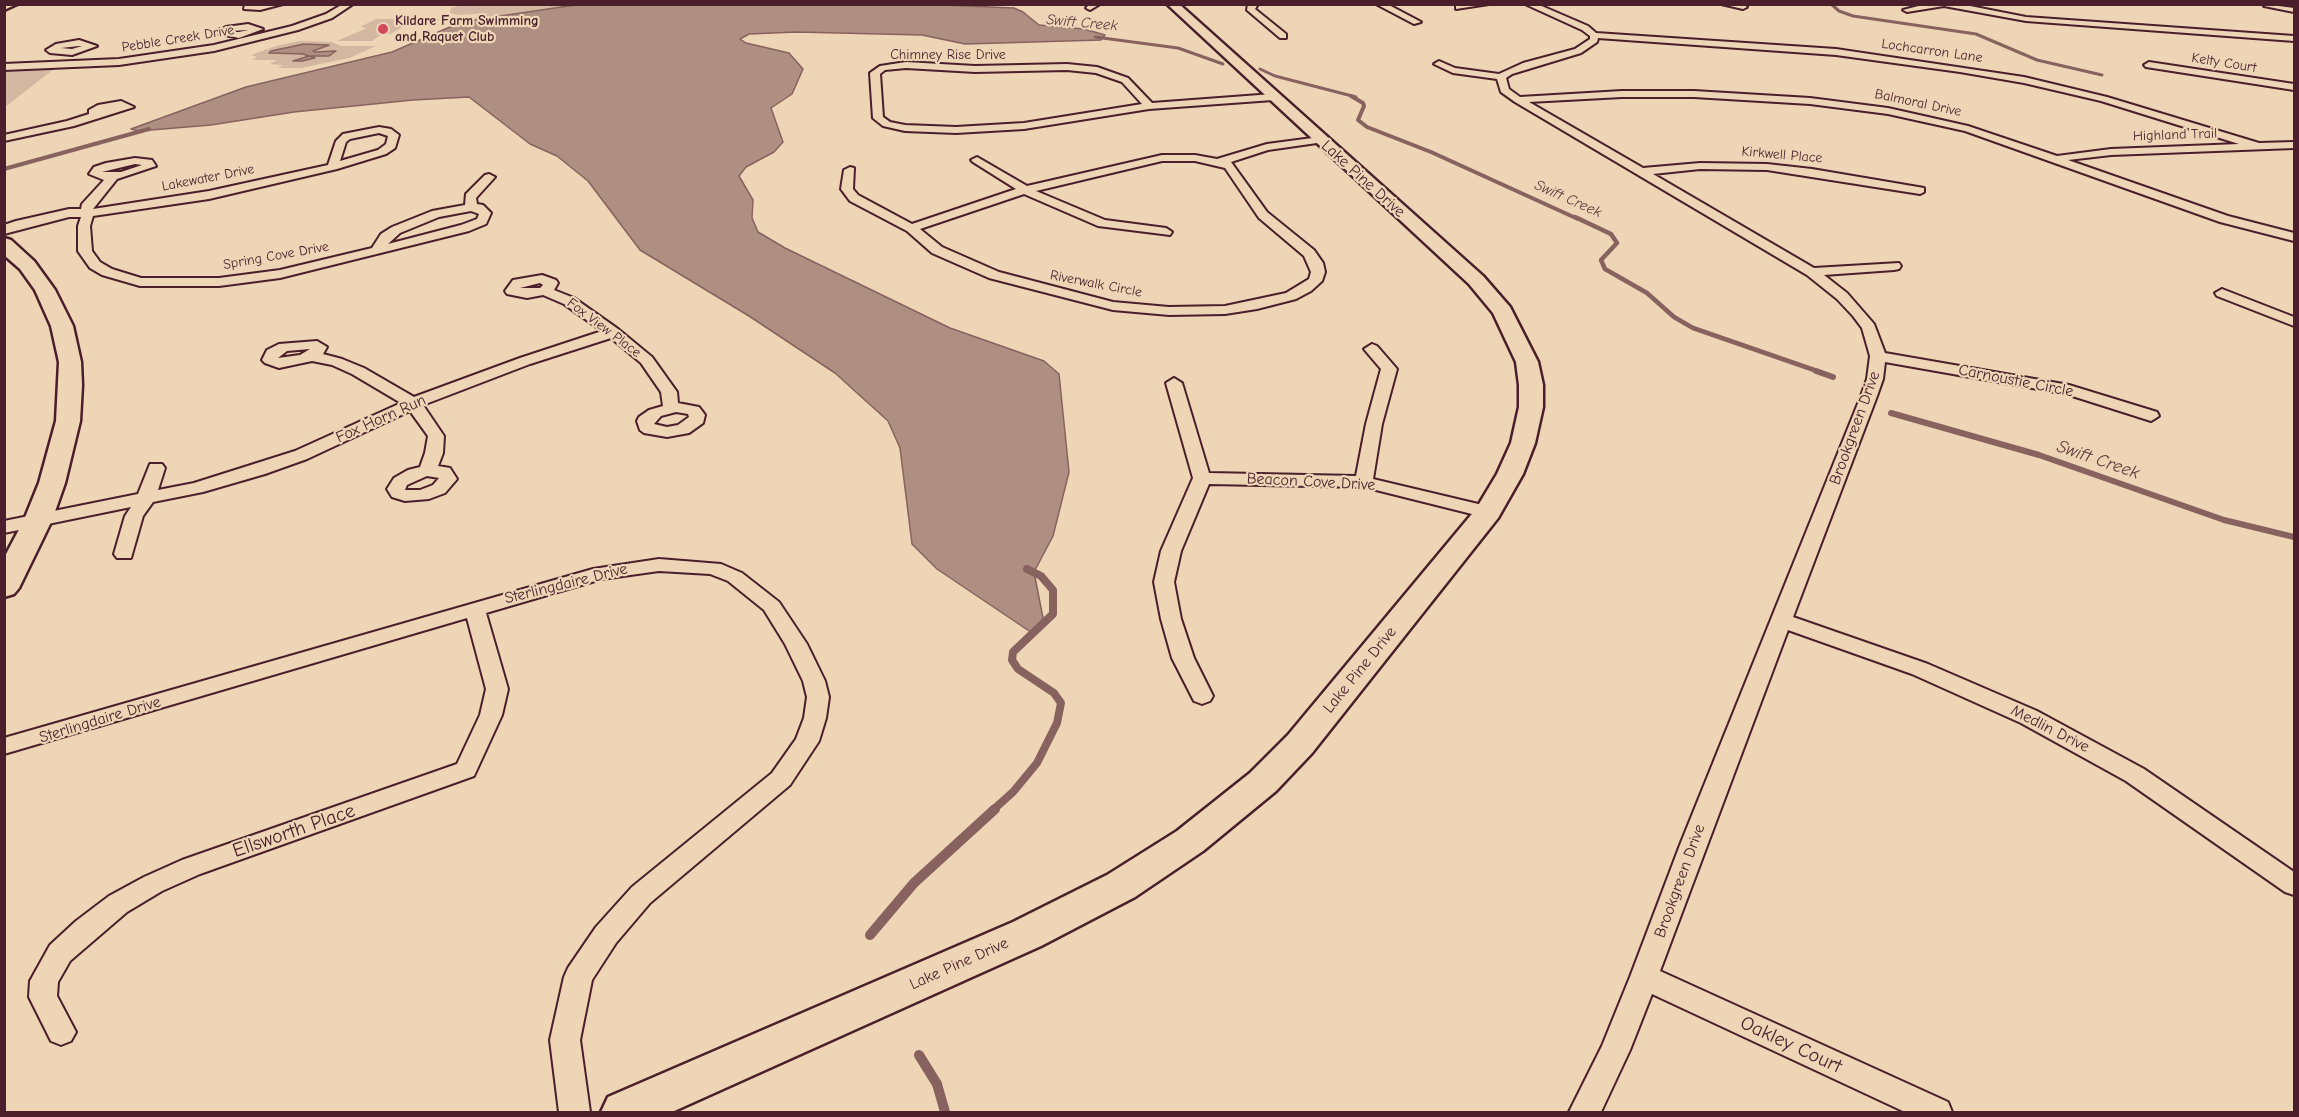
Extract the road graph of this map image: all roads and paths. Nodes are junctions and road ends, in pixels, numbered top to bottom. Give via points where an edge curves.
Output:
1 (12, 4) edge
2 (251, 4) edge
3 (279, 4) edge
4 (350, 4) edge
5 (1172, 4) edge
6 (1254, 4) edge
7 (1380, 4) edge
8 (1485, 4) edge
9 (1529, 4) edge
10 (1725, 4) edge
11 (1944, 4) edge
12 (2267, 4) edge
13 (1743, 6) dead end
14 (4, 7) edge
15 (1459, 7) dead end
16 (1907, 10) dead end
17 (2295, 10) edge
18 (1417, 22) dead end
19 (251, 33) dead end
20 (270, 35) junction
21 (1594, 35) junction
22 (1283, 36) dead end
23 (2295, 39) edge
24 (58, 53) dead end
25 (1439, 64) dead end
26 (2149, 65) dead end
27 (4, 67) edge
28 (27, 67) junction
29 (1501, 77) junction
30 (2295, 87) edge
31 (1273, 97) junction
32 (1518, 100) junction
33 (1149, 106) junction
34 (103, 113) dead end
35 (4, 138) edge
36 (1323, 143) junction
37 (2295, 145) edge
38 (2257, 146) junction
39 (2056, 159) junction
40 (977, 160) dead end
41 (1225, 164) junction
42 (333, 167) junction
43 (850, 170) dead end
44 (1640, 172) junction
45 (113, 177) dead end
46 (489, 177) dead end
47 (1025, 190) junction
48 (1920, 190) dead end
49 (471, 207) junction
50 (88, 213) junction
51 (910, 228) junction
52 (4, 232) edge
53 (1166, 232) dead end
54 (2295, 237) edge
55 (4, 244) edge
56 (376, 251) junction
57 (1894, 266) dead end
58 (1812, 272) junction
59 (544, 291) dead end
60 (2222, 293) dead end
61 (2295, 322) edge
62 (614, 332) junction
63 (1372, 349) dead end
64 (311, 356) dead end
65 (1878, 356) junction
66 (1174, 383) dead end
67 (413, 403) junction
68 (671, 408) dead end
69 (2151, 416) dead end
70 (156, 468) dead end
71 (427, 471) dead end
72 (1202, 478) junction
73 (1364, 482) junction
74 (146, 499) junction
75 (1488, 512) junction
76 (38, 520) junction
77 (4, 527) edge
78 (124, 554) dead end
79 (4, 588) edge
80 (474, 608) junction
81 (1782, 621) junction
82 (1202, 696) dead end
83 (4, 746) edge
84 (2295, 885) edge
85 (1644, 977) junction
86 (61, 1032) dead end
87 (575, 1113) edge
88 (624, 1113) edge
89 (1585, 1113) edge
90 (1937, 1113) edge

1 - 14 street
2 - 3 street via 247,7
4 - 20 street, Pebble Creek Drive via 318,20
5 - 31 street, Lake Pine Drive
6 - 22 street via 1251,10
7 - 18 street
8 - 15 street
9 - 21 street
10 - 13 street
11 - 16 street
11 - 23 street via 2026,19
12 - 17 street
19 - 20 street
20 - 28 street, Pebble Creek Drive via 156,57
21 - 29 street via 1594,40 1584,48 1526,65
21 - 38 street, Lochcarron Lane via 1836,52 1960,69 2104,99
24 - 28 street
25 - 29 street
26 - 30 street, Kelty Court
27 - 28 street, Pebble Creek Drive
29 - 32 street, Brookgreen Drive via 1504,90
31 - 33 street, Chimney Rise Drive
31 - 36 street, Lake Pine Drive
32 - 39 street, Balmoral Drive via 1694,94 1833,103 1950,124
32 - 44 street, Brookgreen Drive
33 - 33 street, Chimney Rise Drive via 1005,128 904,128 878,118 875,73 906,65 1087,68 1125,80
34 - 35 street
36 - 41 street via 1267,147
36 - 75 street, Lake Pine Drive via 1476,280 1514,330 1527,362 1531,407 1519,453
37 - 38 street, Highland Trail
38 - 39 street, Highland Trail via 2111,152
39 - 54 street, Balmoral Drive via 2224,219
40 - 47 street
41 - 47 street via 1195,158 1162,159
41 - 51 street, Riverwalk Circle via 1263,214 1316,263 1315,281 1306,288 1274,301 1225,310 1113,306 994,275 937,250
42 - 42 street, Lakewater Drive via 382,152 391,146 394,135 380,130 347,136 341,141
42 - 50 street, Lakewater Drive via 209,195
43 - 51 street, Riverwalk Circle via 847,189 854,198
44 - 48 street, Kirkwell Place via 1700,166 1767,167
44 - 58 street, Brookgreen Drive
45 - 50 street via 86,207
46 - 49 street via 470,197
47 - 51 street
47 - 53 street via 1102,224
49 - 56 street via 411,223 386,237
49 - 56 street, Spring Cove Drive via 485,213 482,221
50 - 52 street, Lakewater Drive via 72,221
50 - 56 street, Spring Cove Drive via 84,226 87,255 107,272 140,282 238,280
55 - 76 street via 27,265 45,290 62,326 70,362 68,421
57 - 58 street
58 - 65 street, Brookgreen Drive via 1858,313 1869,327
59 - 62 street, Fox View Place via 560,296
60 - 61 street
62 - 67 street, Fox Horn Run
62 - 68 street, Fox View Place via 658,374 669,392
63 - 73 street via 1389,369
64 - 67 street via 358,371
65 - 69 street, Carnoustie Circle via 2069,390
65 - 81 street, Brookgreen Drive via 1869,396
66 - 72 street
67 - 71 street via 436,436
67 - 74 street, Fox Horn Run via 259,471
70 - 74 street
72 - 73 street, Beacon Cove Drive
72 - 82 street via 1171,551 1164,582 1183,658
73 - 75 street, Beacon Cove Drive
74 - 76 street, Fox Horn Run
74 - 78 street via 135,516
75 - 88 street, Lake Pine Drive via 1300,744 1263,782 1190,841 1121,886 1027,934
76 - 77 street, Fox Horn Run
76 - 79 street
80 - 83 street, Sterlingdaire Drive
80 - 86 street, Ellsworth Place via 497,689 491,715 466,770 191,867 118,904 60,953 44,981 43,997
80 - 87 street, Sterlingdaire Drive via 600,573 659,566 714,568 735,577 772,606 796,644 818,697 807,741 781,779 640,895 578,977 565,1040
81 - 84 street, Medlin Drive via 1920,669 2029,717 2135,775
81 - 85 street, Brookgreen Drive
85 - 89 street, Brookgreen Drive
85 - 90 street, Oakley Court

